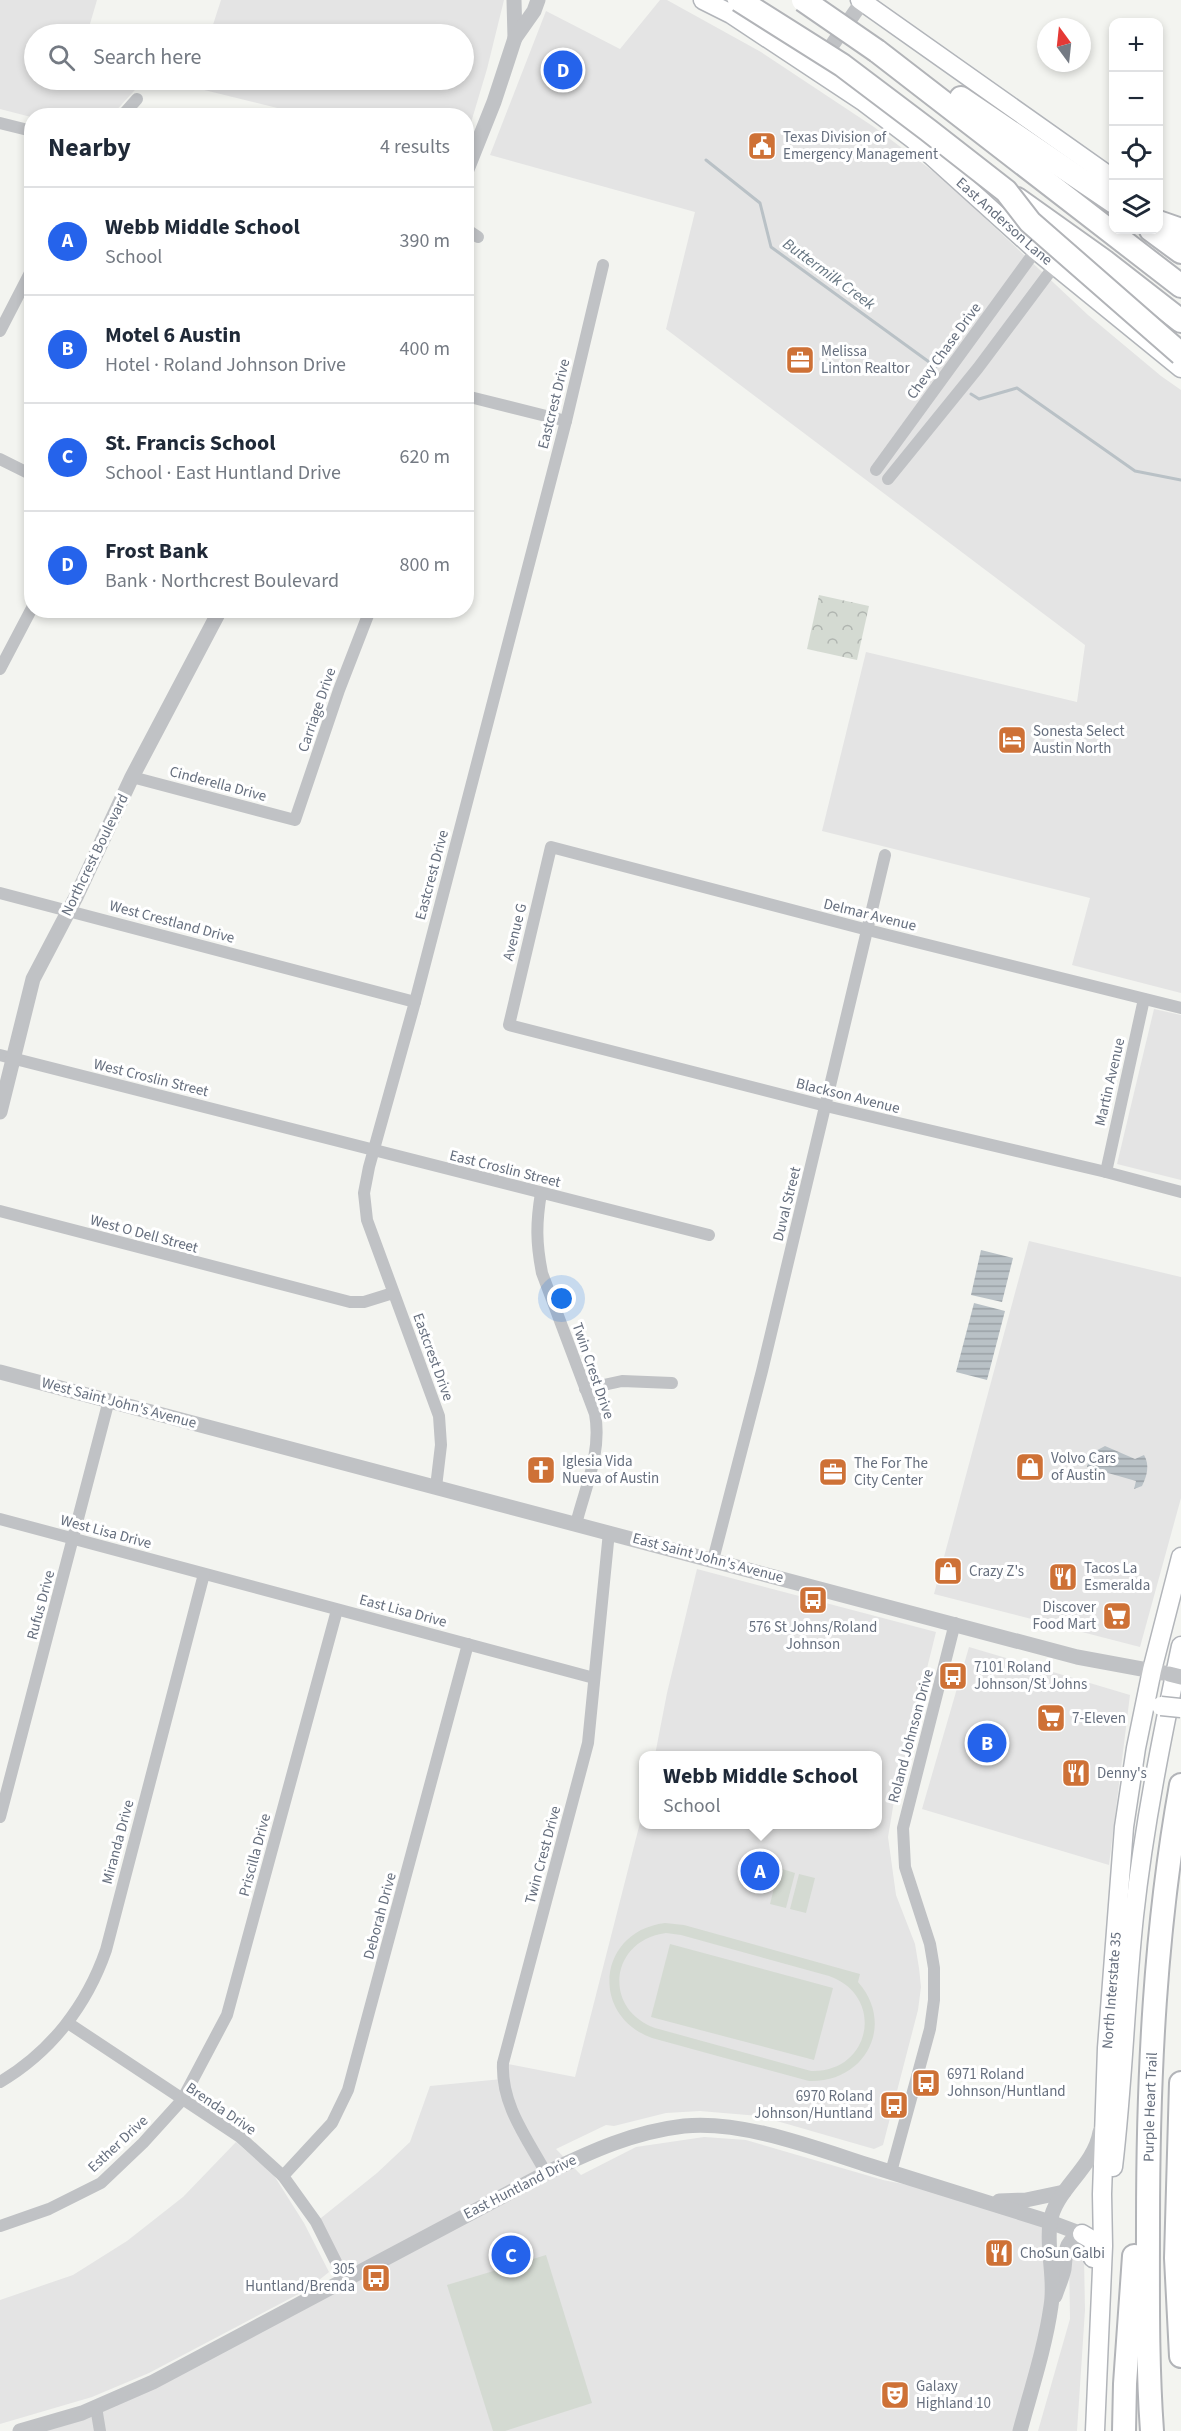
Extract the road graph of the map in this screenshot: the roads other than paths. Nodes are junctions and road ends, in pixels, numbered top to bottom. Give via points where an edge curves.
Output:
1 (514, 0) edge
2 (538, 0) edge
3 (703, 0) edge
4 (739, 0) edge
5 (803, 0) edge
6 (862, 1) edge
7 (514, 38) junction
8 (877, 51) junction
9 (815, 70) junction
10 (137, 99) dead end
11 (129, 108) edge
12 (0, 123) edge
13 (24, 129) edge
14 (474, 152) edge
15 (1109, 186) edge
16 (1006, 191) junction
17 (1109, 193) edge
18 (1163, 224) edge
19 (1181, 230) edge
20 (1163, 233) edge
21 (474, 234) edge
22 (1157, 234) edge
23 (478, 237) dead end
24 (1036, 250) junction
25 (1181, 250) edge
26 (603, 265) dead end
27 (1055, 265) junction
28 (24, 285) edge
29 (1181, 286) edge
30 (1181, 321) edge
31 (1137, 330) junction
32 (0, 331) edge
33 (1181, 331) edge
34 (1181, 354) edge
35 (1181, 368) edge
36 (474, 398) edge
37 (566, 421) junction
38 (0, 459) edge
39 (876, 470) dead end
40 (24, 471) edge
41 (888, 479) dead end
42 (27, 618) edge
43 (216, 618) edge
44 (367, 618) edge
45 (0, 669) edge
46 (132, 777) junction
47 (295, 820) joint
48 (551, 847) joint
49 (885, 855) dead end
50 (0, 893) edge
51 (69, 911) junction
52 (868, 930) junction
53 (1144, 999) junction
54 (415, 1002) junction
55 (1181, 1008) edge
56 (509, 1025) joint
57 (7, 1057) edge
58 (826, 1106) junction
59 (0, 1112) edge
60 (294, 1130) joint
61 (375, 1150) junction
62 (1106, 1172) junction
63 (1181, 1192) edge
64 (541, 1193) junction
65 (0, 1211) edge
66 (709, 1235) dead end
67 (393, 1293) junction
68 (0, 1372) edge
69 (672, 1383) dead end
70 (585, 1389) junction
71 (109, 1400) junction
72 (237, 1433) joint
73 (436, 1487) junction
74 (0, 1519) edge
75 (576, 1524) junction
76 (609, 1532) junction
77 (74, 1539) junction
78 (1181, 1557) edge
79 (713, 1560) junction
80 (204, 1574) junction
81 (337, 1610) junction
82 (1164, 1620) junction
83 (955, 1623) junction
84 (1178, 1643) edge
85 (468, 1644) junction
86 (1167, 1674) edge
87 (594, 1678) junction
88 (1181, 1708) edge
89 (1144, 1716) junction
90 (1181, 1785) edge
91 (0, 1817) edge
92 (68, 2023) junction
93 (0, 2082) edge
94 (1181, 2083) edge
95 (182, 2100) junction
96 (1105, 2108) junction
97 (1148, 2162) junction
98 (891, 2172) junction
99 (546, 2173) junction
100 (283, 2176) junction
101 (1064, 2192) junction
102 (984, 2201) junction
103 (1050, 2222) junction
104 (0, 2226) edge
105 (1082, 2234) junction
106 (1103, 2246) junction
107 (345, 2280) junction
108 (1052, 2304) junction
109 (1181, 2356) edge
110 (96, 2407) junction
111 (21, 2431) edge
112 (100, 2431) edge
113 (1020, 2431) edge
114 (1086, 2431) edge
115 (1095, 2431) edge
116 (1124, 2431) edge
117 (1152, 2431) edge

1 - 7 street
2 - 7 street
3 - 9 main road, East Anderson Lane
4 - 16 highway, bridge via 842,65
5 - 8 highway, bridge
6 - 9 street
6 - 15 main road via 1105,173
7 - 14 street
8 - 17 highway via 917,69
8 - 29 highway
9 - 24 main road, East Anderson Lane via 913,139
10 - 11 street
12 - 13 street
16 - 30 highway, bridge
16 - 34 highway, bridge via 1030,222
18 - 19 highway
20 - 25 main road
21 - 23 street
22 - 25 highway
24 - 27 main road, East Anderson Lane
24 - 39 street, Chevy Chase Drive
26 - 37 street, Eastcrest Drive
27 - 31 main road, East Anderson Lane
27 - 41 street
28 - 32 street
31 - 33 main road via 1170,339
31 - 35 main road, East Anderson Lane
36 - 37 street
37 - 54 street, Eastcrest Drive
38 - 40 street
42 - 45 street
43 - 46 street, Northcrest Boulevard
44 - 47 street, Carriage Drive
46 - 47 street, Cinderella Drive
46 - 51 street, Northcrest Boulevard
48 - 52 street, Delmar Avenue
48 - 56 street, Avenue G
49 - 52 street, Duval Street
50 - 51 street, West Crestland Drive
51 - 54 street, West Crestland Drive
51 - 57 street, Northcrest Boulevard via 33,979
52 - 53 street, Delmar Avenue
52 - 58 street, Duval Street
53 - 55 street, Delmar Avenue
53 - 62 street, Martin Avenue
54 - 61 street, Eastcrest Drive
56 - 58 street, Blackson Avenue
57 - 59 street, Northcrest Boulevard
57 - 60 street, West Croslin Street
58 - 62 street, Blackson Avenue
58 - 79 street, Duval Street
60 - 61 street, East Croslin Street
61 - 64 street, East Croslin Street
61 - 67 street, Eastcrest Drive via 364,1193 364,1211
62 - 63 street, Blackson Avenue
64 - 66 street, East Croslin Street
64 - 70 street, Twin Crest Drive via 536,1224 542,1273
65 - 67 street, West O Dell Street via 350,1302
67 - 73 street, Eastcrest Drive via 439,1416 441,1445
68 - 71 street, West Saint John's Avenue
69 - 70 street via 622,1381
70 - 75 street, Twin Crest Drive via 595,1414 597,1438
71 - 72 street, West Saint John's Avenue
71 - 77 street, Rufus Drive
72 - 73 street, East Saint John's Avenue
73 - 75 street, East Saint John's Avenue
74 - 77 street, West Lisa Drive
75 - 76 street, East Saint John's Avenue
76 - 79 street, East Saint John's Avenue
76 - 87 street, Twin Crest Drive
77 - 80 street, West Lisa Drive
77 - 91 street, Rufus Drive
78 - 82 main road, North Interstate 35
79 - 83 street, East Saint John's Avenue
80 - 81 street, East Lisa Drive
80 - 92 street, Miranda Drive via 106,1950 97,1975
81 - 85 street, East Lisa Drive
81 - 95 street, Priscilla Drive via 226,2015
82 - 84 main road
82 - 86 main road, North Interstate 35
83 - 86 street, East Saint John's Avenue via 1077,1657
83 - 98 street, Roland Johnson Drive via 903,1828 905,1867 930,1944 934,2000 930,2030
84 - 106 main road via 1134,1915 1119,2122
85 - 87 street, East Lisa Drive
85 - 100 street, Deborah Drive via 348,2090 332,2122
86 - 89 main road, North Interstate 35
87 - 99 street, Twin Crest Drive via 588,1743 502,2063 503,2085 513,2114
88 - 89 main road, bridge via 1161,1706
89 - 96 main road, North Interstate 35 via 1124,1827
90 - 97 highway, Purple Heart Trail via 1159,1946
92 - 93 street, Miranda Drive via 43,2050
92 - 95 street, Brenda Drive
94 - 109 highway, Purple Heart Trail via 1176,2258
95 - 100 street, Brenda Drive via 240,2137
95 - 104 street, Esther Drive via 101,2182 48,2209
96 - 101 street via 1099,2141 1087,2164
96 - 106 main road, North Interstate 35
97 - 116 highway via 1136,2229
97 - 117 highway, Purple Heart Trail
98 - 99 street, East Huntland Drive via 739,2128 686,2126 619,2140
98 - 102 street, East Huntland Drive
99 - 107 street, East Huntland Drive
100 - 107 street, Brenda Drive via 316,2222
101 - 102 street via 1026,2200
101 - 103 street
102 - 103 street, East Huntland Drive
103 - 105 street, East Huntland Drive
103 - 108 street
105 - 108 street via 1069,2241 1064,2252 1064,2271
105 - 114 main road via 1090,2237 1095,2246
106 - 115 main road, North Interstate 35
107 - 110 street, East Huntland Drive via 153,2382
108 - 113 street
110 - 111 street, East Huntland Drive
110 - 112 street

